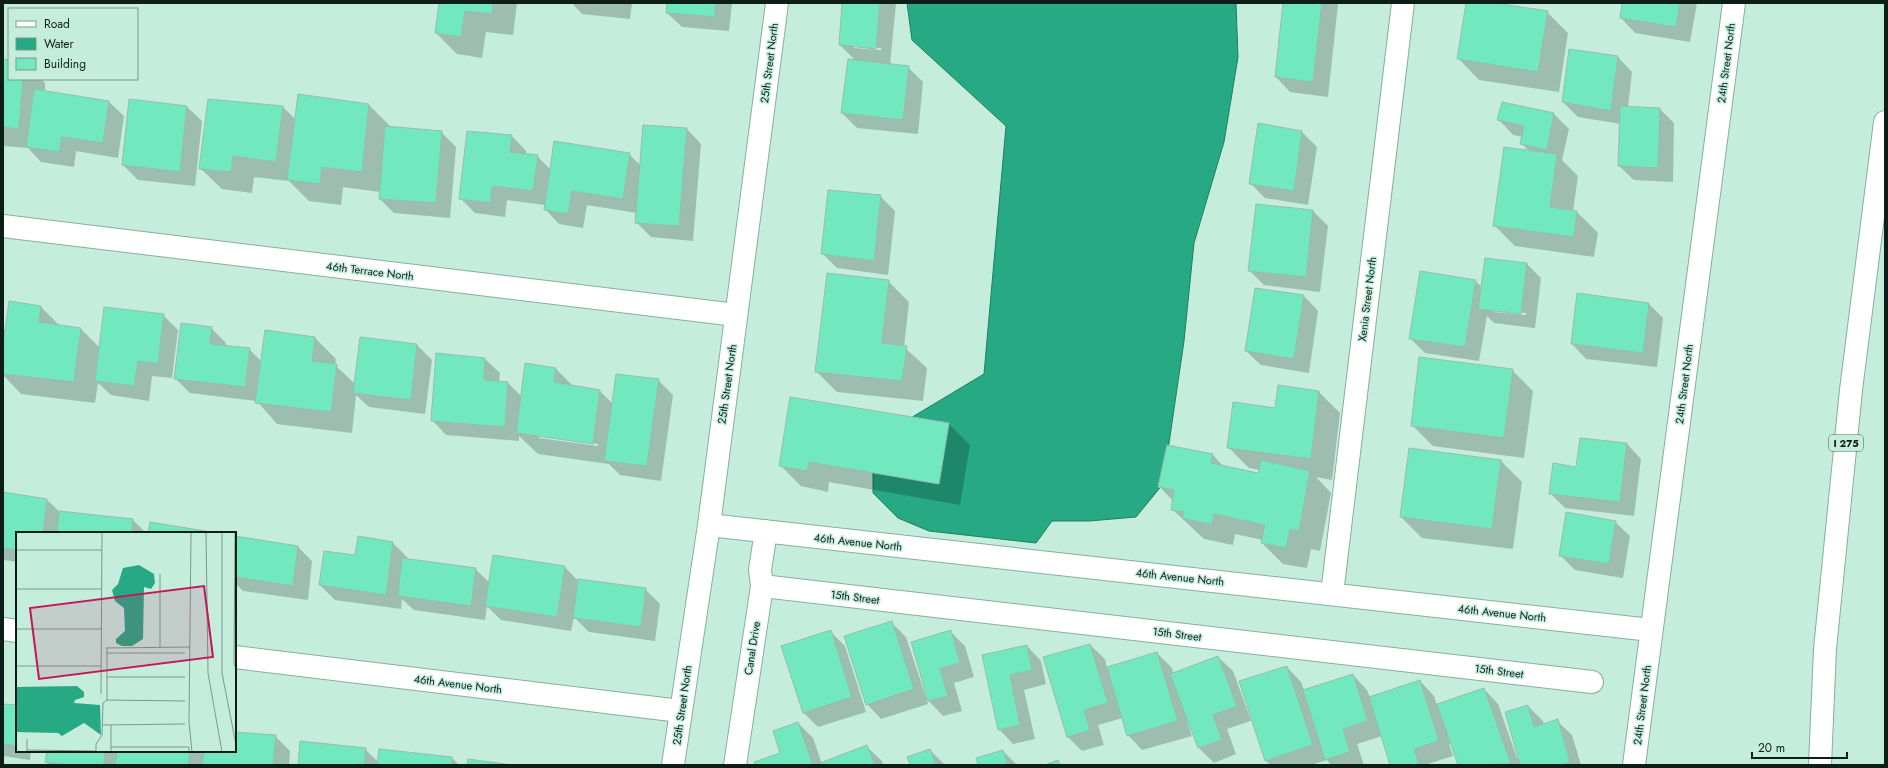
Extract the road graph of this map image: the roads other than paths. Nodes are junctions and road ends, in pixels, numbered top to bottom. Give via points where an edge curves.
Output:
1 (777, 3) edge
2 (1403, 3) edge
3 (1734, 3) edge
4 (1885, 122) edge
5 (3, 226) edge
6 (736, 315) junction
7 (709, 525) junction
8 (766, 531) junction
9 (762, 586) junction
10 (1332, 594) junction
11 (3, 629) edge
12 (1651, 630) junction
13 (16, 631) edge
14 (236, 657) edge
15 (1592, 682) dead end
16 (680, 711) junction
17 (673, 765) edge
18 (735, 765) edge
19 (1634, 765) edge
20 (1820, 765) edge

1 - 6 main road, 25th Street North
2 - 10 main road, Xenia Street North
3 - 12 main road, 24th Street North
4 - 20 main road, I 275 via 1851,390 1826,649
5 - 6 main road, 46th Terrace North
6 - 7 main road, 25th Street North
7 - 8 main road, 46th Avenue North
7 - 16 main road, 25th Street North
8 - 9 main road, Canal Drive via 760,570
8 - 10 main road, 46th Avenue North
9 - 15 main road, 15th Street
9 - 18 main road, Canal Drive
10 - 12 main road, 46th Avenue North
11 - 13 main road
12 - 19 main road, 24th Street North
14 - 16 main road, 46th Avenue North
16 - 17 main road, 25th Street North

